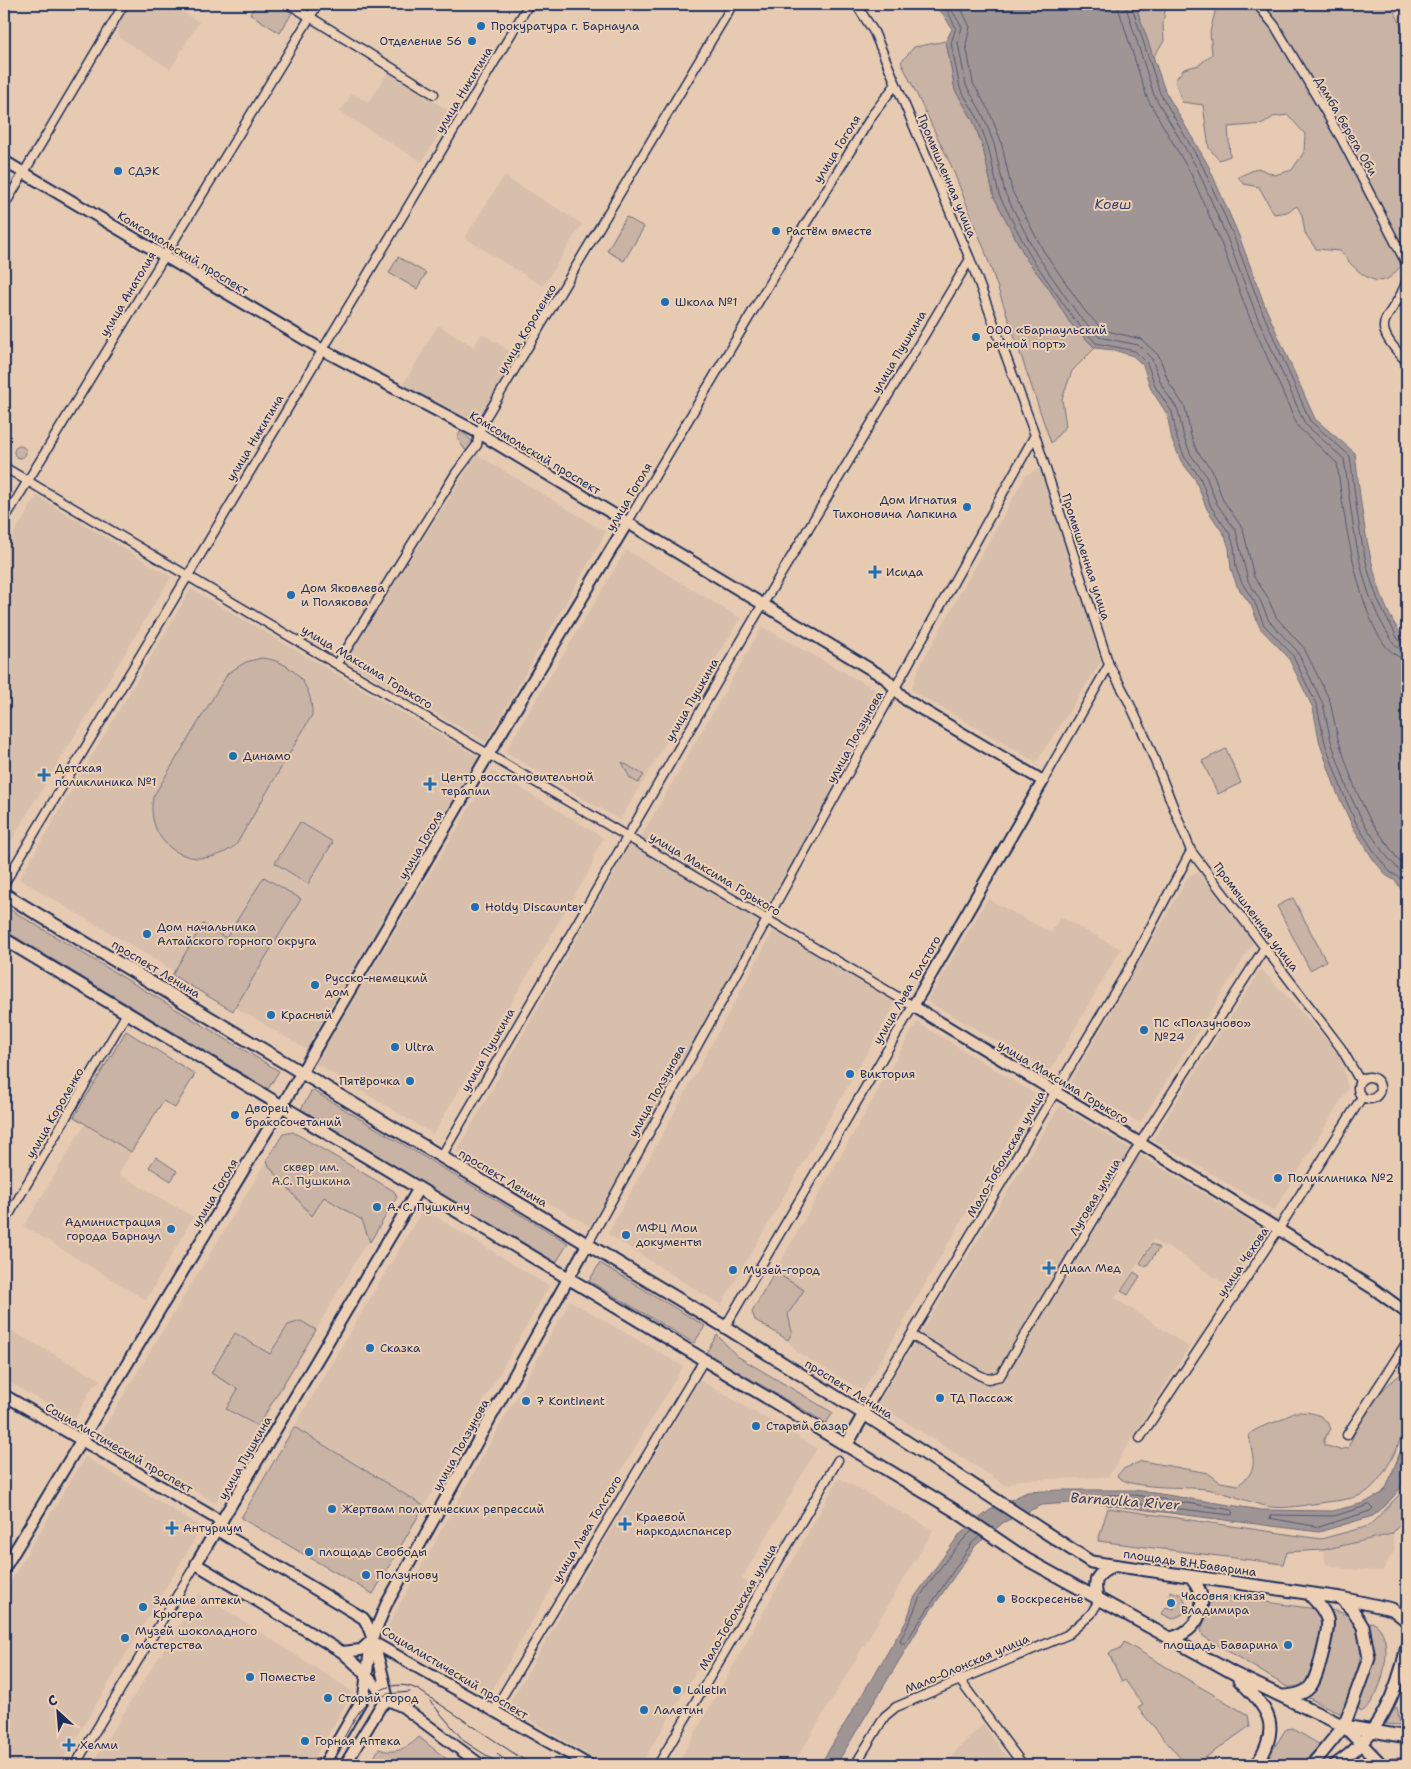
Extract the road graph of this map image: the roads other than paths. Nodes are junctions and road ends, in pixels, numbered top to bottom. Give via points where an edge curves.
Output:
1 (124, 4) edge
2 (289, 4) edge
3 (318, 4) edge
4 (529, 4) edge
5 (733, 4) edge
6 (856, 4) edge
7 (1257, 4) edge
8 (311, 17) junction
9 (896, 84) junction
10 (434, 94) dead end
11 (4, 161) edge
12 (24, 172) junction
13 (4, 206) edge
14 (164, 256) junction
15 (970, 259) junction
16 (1407, 265) edge
17 (1407, 280) edge
18 (322, 349) junction
19 (1407, 362) edge
20 (478, 434) junction
21 (1035, 435) junction
22 (4, 467) edge
23 (27, 481) junction
24 (4, 520) edge
25 (627, 524) junction
26 (186, 575) junction
27 (763, 606) junction
28 (338, 663) junction
29 (1109, 666) junction
30 (896, 690) junction
31 (488, 754) junction
32 (1043, 781) junction
33 (627, 835) junction
34 (1191, 850) junction
35 (4, 884) edge
36 (4, 894) edge
37 (767, 919) junction
38 (4, 939) edge
39 (1266, 947) junction
40 (913, 1006) junction
41 (127, 1014) junction
42 (302, 1072) junction
43 (1360, 1081) junction
44 (1055, 1092) junction
45 (1362, 1097) junction
46 (282, 1106) junction
47 (1140, 1143) junction
48 (441, 1157) junction
49 (419, 1188) junction
50 (4, 1223) edge
51 (1278, 1230) junction
52 (587, 1244) junction
53 (568, 1278) junction
54 (1407, 1313) edge
55 (725, 1327) junction
56 (911, 1336) junction
57 (1407, 1342) edge
58 (704, 1360) junction
59 (4, 1395) edge
60 (864, 1414) junction
61 (1347, 1435) dead end
62 (1140, 1438) dead end
63 (82, 1440) junction
64 (846, 1446) junction
65 (838, 1460) dead end
66 (983, 1494) joint
67 (220, 1526) junction
68 (196, 1564) junction
69 (1113, 1566) junction
70 (4, 1569) edge
71 (1191, 1577) junction
72 (1309, 1594) junction
73 (1097, 1597) junction
74 (1341, 1598) junction
75 (1407, 1618) edge
76 (1170, 1638) junction
77 (371, 1641) junction
78 (1407, 1646) edge
79 (342, 1652) junction
80 (1235, 1674) junction
81 (367, 1676) junction
82 (959, 1679) junction
83 (1279, 1696) junction
84 (388, 1703) junction
85 (493, 1712) junction
86 (1268, 1718) junction
87 (1344, 1726) junction
88 (1374, 1730) junction
89 (1407, 1737) edge
90 (1362, 1745) junction
91 (75, 1765) edge
92 (324, 1765) edge
93 (345, 1765) edge
94 (481, 1765) edge
95 (589, 1765) edge
96 (658, 1765) edge
97 (855, 1765) edge
98 (1023, 1765) edge
99 (1255, 1765) edge
100 (1312, 1765) edge
101 (1335, 1765) edge
102 (1382, 1765) edge

1 - 12 street
2 - 8 street
3 - 8 street, улица Анатолия
4 - 18 street, улица Никитина
5 - 20 street, улица Короленко
6 - 9 street, Промышленная улица via 874,32
7 - 16 street, Дамба берега Оби via 1275,26 1341,138
8 - 10 street
8 - 14 street, улица Анатолия
9 - 15 street, Промышленная улица
9 - 25 street, улица Гоголя via 873,114
11 - 12 street, Комсомольский проспект
12 - 13 street
12 - 14 street, Комсомольский проспект
14 - 18 street, Комсомольский проспект
14 - 23 street, улица Анатолия
15 - 21 street, Промышленная улица
15 - 27 street, улица Пушкина
17 - 19 street via 1383,322 1384,333
18 - 20 street, Комсомольский проспект
18 - 26 street, улица Никитина
20 - 25 street, Комсомольский проспект
20 - 28 street, улица Короленко via 476,445
21 - 29 street, Промышленная улица
21 - 30 street, улица Ползунова
22 - 23 street, улица Максима Горького
23 - 24 street, улица Анатолия
23 - 26 street, улица Максима Горького
25 - 27 street, Комсомольский проспект
25 - 31 street, улица Гоголя
26 - 28 street, улица Максима Горького
26 - 35 street, улица Никитина
27 - 30 street, Комсомольский проспект via 885,678
27 - 33 street, улица Пушкина
28 - 31 street, улица Максима Горького
29 - 32 street, улица Льва Толстого
29 - 34 street, Промышленная улица via 1147,741
30 - 32 street, Комсомольский проспект via 906,700
30 - 37 street, улица Ползунова
31 - 33 street, улица Максима Горького
31 - 42 street, улица Гоголя
32 - 40 street, улица Льва Толстого
33 - 37 street, улица Максима Горького
33 - 48 street, улица Пушкина
34 - 39 street, Промышленная улица
34 - 44 street, Мало-Тобольская улица via 1129,968
36 - 42 main road, проспект Ленина
37 - 40 street, улица Максима Горького
37 - 52 street, улица Ползунова
38 - 41 main road
39 - 43 street, Промышленная улица via 1341,1048
39 - 47 street, Луговая улица
40 - 44 street, улица Максима Горького
40 - 55 street, улица Льва Толстого
41 - 46 main road
41 - 50 street, улица Короленко
42 - 46 street, улица Гоголя
42 - 48 main road, проспект Ленина
43 - 45 street via 1358,1088
43 - 45 street via 1372,1078 1380,1087 1376,1097
44 - 47 street, улица Максима Горького
44 - 56 street, Мало-Тобольская улица
45 - 51 street, улица Чехова
46 - 49 main road
46 - 63 street, улица Гоголя
47 - 51 street, улица Максима Горького
47 - 56 street, Луговая улица via 1000,1376 988,1378 979,1375
48 - 52 main road, проспект Ленина
49 - 53 main road
49 - 67 street, улица Пушкина
51 - 54 street, улица Максима Горького
51 - 62 street, улица Чехова
52 - 53 street, улица Ползунова
52 - 55 main road, проспект Ленина
53 - 58 main road
53 - 77 street, улица Ползунова via 386,1605
55 - 60 main road, проспект Ленина
56 - 60 street, Мало-Тобольская улица
57 - 61 street
58 - 64 main road
58 - 85 street, улица Льва Толстого
59 - 63 street, Социалистический проспект
60 - 64 main road
60 - 66 main road, проспект Ленина
63 - 67 street, Социалистический проспект
63 - 70 street, улица Гоголя
64 - 73 main road via 954,1510 1026,1559
65 - 96 street, Мало-Тобольская улица
66 - 69 main road, площадь В.Н.Баварина via 1090,1562
67 - 68 street, улица Пушкина
67 - 77 street, Социалистический проспект via 363,1618 371,1632
68 - 79 street
68 - 91 street, улица Пушкина
69 - 71 main road, площадь В.Н.Баварина
69 - 73 main road via 1096,1578
71 - 72 main road, площадь В.Н.Баварина
71 - 76 main road via 1201,1591 1203,1605 1199,1619 1188,1632
72 - 74 main road, площадь В.Н.Баварина
72 - 83 main road via 1324,1612 1328,1625 1319,1664 1312,1684 1305,1691 1295,1696
73 - 76 main road
73 - 82 street, Мало-Олонская улица via 1091,1614 1067,1635
74 - 75 main road, площадь В.Н.Баварина via 1392,1609
74 - 87 main road via 1363,1627 1369,1658
76 - 80 main road
77 - 79 street via 361,1650
77 - 81 street, улица Ползунова
77 - 84 street
77 - 85 street, Социалистический проспект
78 - 88 main road via 1386,1711
79 - 81 street
80 - 83 main road
80 - 86 main road
81 - 84 street
81 - 92 street, улица Ползунова via 364,1696
82 - 97 street, Мало-Олонская улица via 885,1716
82 - 98 street
83 - 86 main road
83 - 87 main road
84 - 93 street
84 - 94 street
85 - 95 street, Социалистический проспект
86 - 99 main road via 1268,1739
87 - 88 main road
87 - 90 main road
87 - 100 main road
88 - 89 main road
88 - 90 main road
90 - 101 main road
90 - 102 main road

